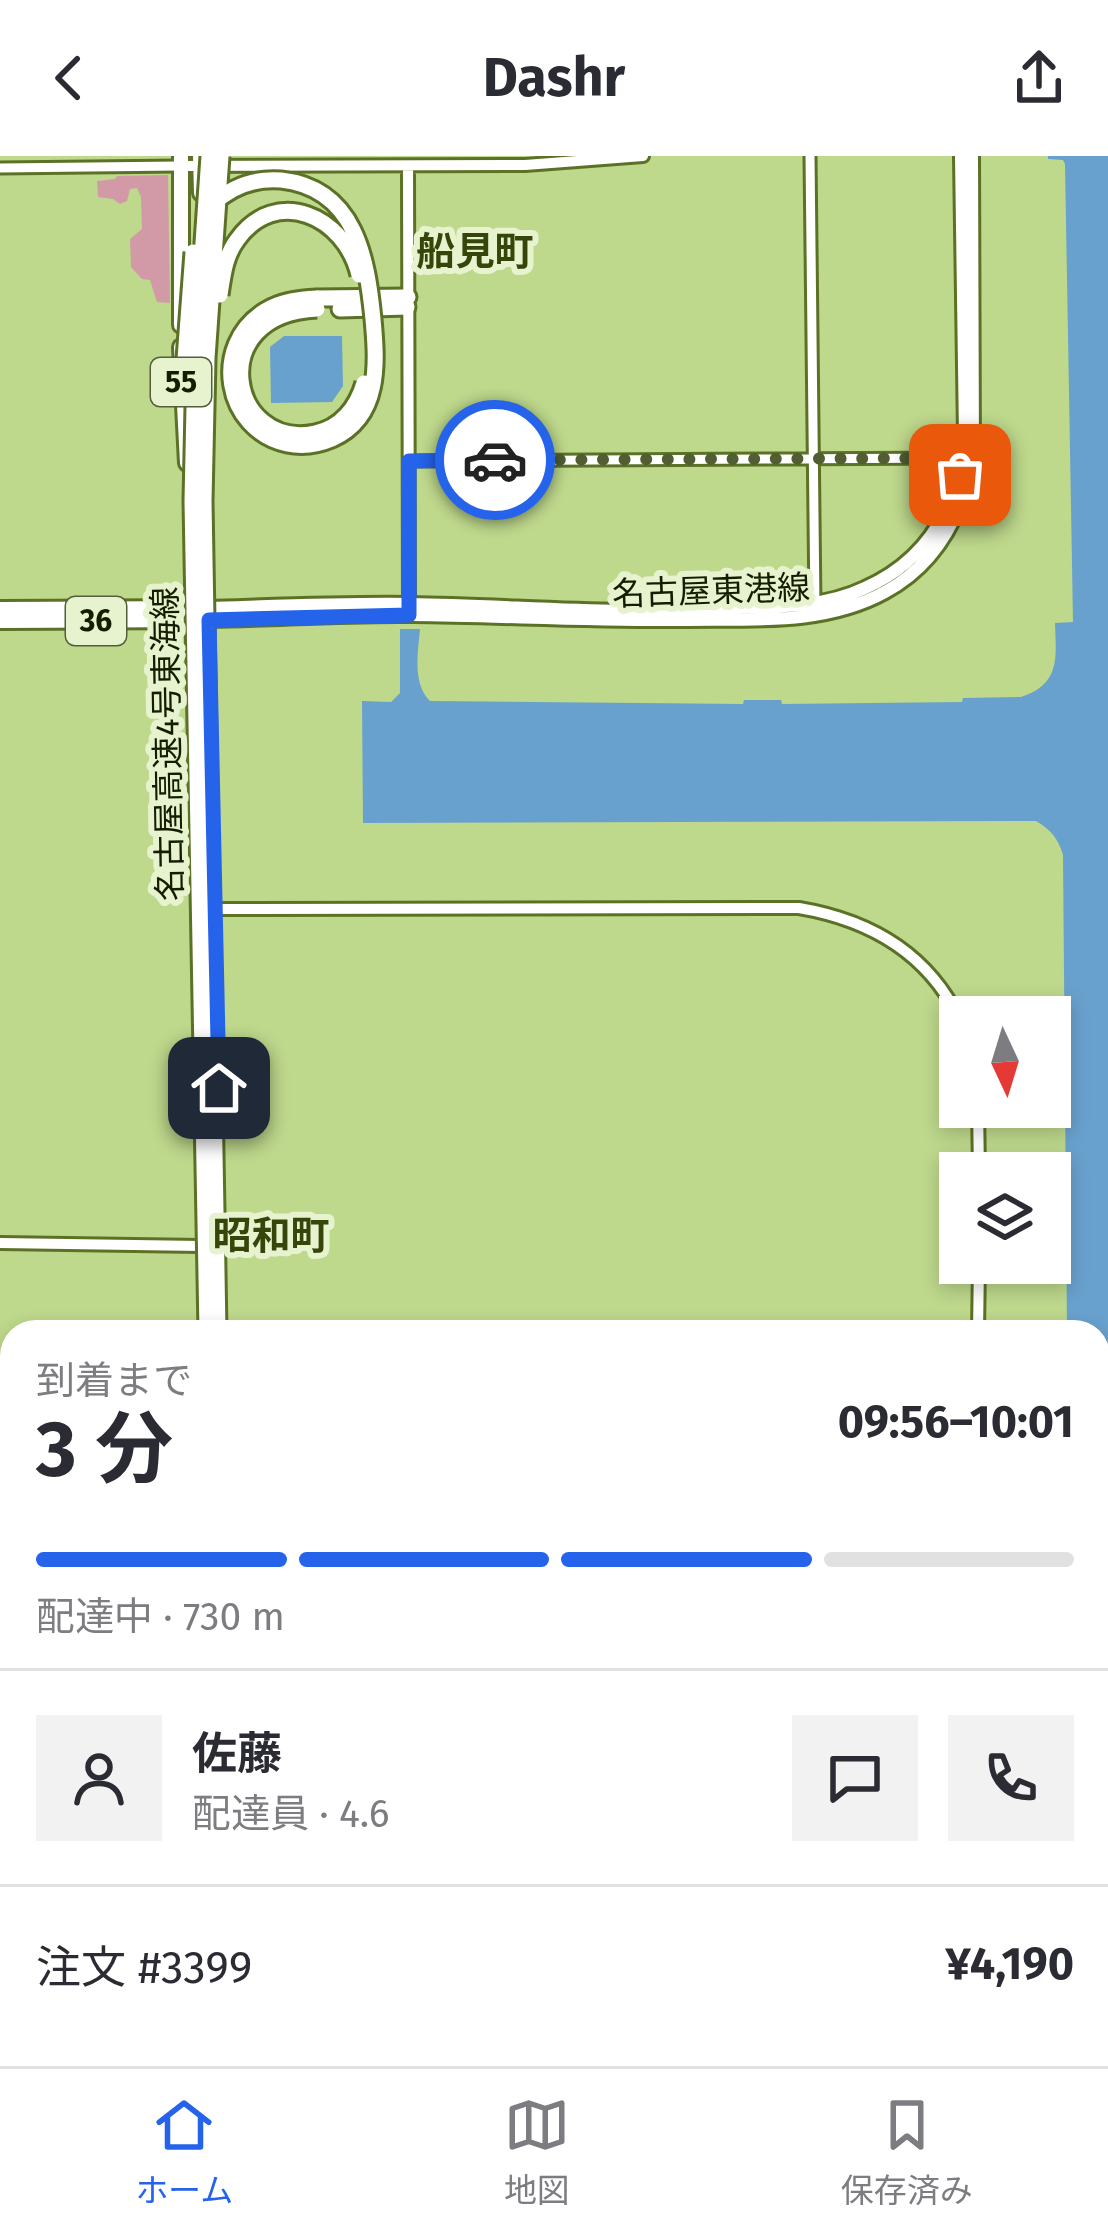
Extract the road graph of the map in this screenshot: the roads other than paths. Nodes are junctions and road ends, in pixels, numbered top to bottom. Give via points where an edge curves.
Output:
1 (221, 156) edge
2 (643, 156) edge
3 (810, 156) edge
4 (961, 156) edge
5 (972, 156) edge
6 (203, 159) edge
7 (180, 161) edge
8 (525, 161) edge
9 (408, 166) junction
10 (0, 168) edge
11 (407, 302) junction
12 (325, 306) junction
13 (814, 457) junction
14 (963, 458) junction
15 (409, 461) junction
16 (204, 501) junction
17 (0, 609) edge
18 (409, 609) junction
19 (815, 610) junction
20 (199, 617) junction
21 (0, 621) edge
22 (196, 909) junction
23 (215, 909) junction
24 (944, 996) edge
25 (0, 1243) edge
26 (201, 1246) junction
27 (979, 1284) edge
28 (204, 1320) edge
29 (205, 1320) edge
30 (221, 1320) edge
31 (221, 1320) edge
32 (978, 1320) edge

1 - 16 highway, 名古屋高速4号東海線, bridge
2 - 8 street
3 - 13 street
4 - 14 main road, 名古屋東港線
5 - 19 main road, 名古屋東港線 via 975,429 962,503 915,572 884,593
6 - 7 street
6 - 9 street
6 - 20 highway, 名古屋高速4号東海線, bridge via 194,399
7 - 10 street
7 - 20 main road, 55 via 181,377
8 - 9 street
9 - 11 street
11 - 12 highway
11 - 12 highway
11 - 15 street
12 - 16 highway, bridge via 266,322 243,356 247,400 262,421 285,433 326,430 356,402 367,360 353,256 329,225 286,212 253,224 234,243 223,271
12 - 20 highway, bridge via 286,302 262,313 231,358 230,386 241,412 259,432 290,445 318,444 347,430 373,390 362,249 339,210 290,182 248,182 211,207 191,264 182,419
13 - 14 street
13 - 15 street
13 - 19 street
14 - 19 main road, 名古屋東港線 via 947,512 919,549 870,586
15 - 18 street
16 - 30 highway, 名古屋高速4号東海線, bridge
17 - 20 main road, 36
18 - 19 main road, 名古屋東港線 via 622,620
18 - 20 main road, 名古屋東港線
20 - 21 main road, 36
20 - 22 main road, 55
20 - 23 main road, 55
20 - 29 highway, 名古屋高速4号東海線, bridge
22 - 23 street
22 - 26 main road, 55
23 - 24 street via 799,908 885,935
23 - 31 main road, 55
25 - 26 street
26 - 28 main road, 55
27 - 32 street

